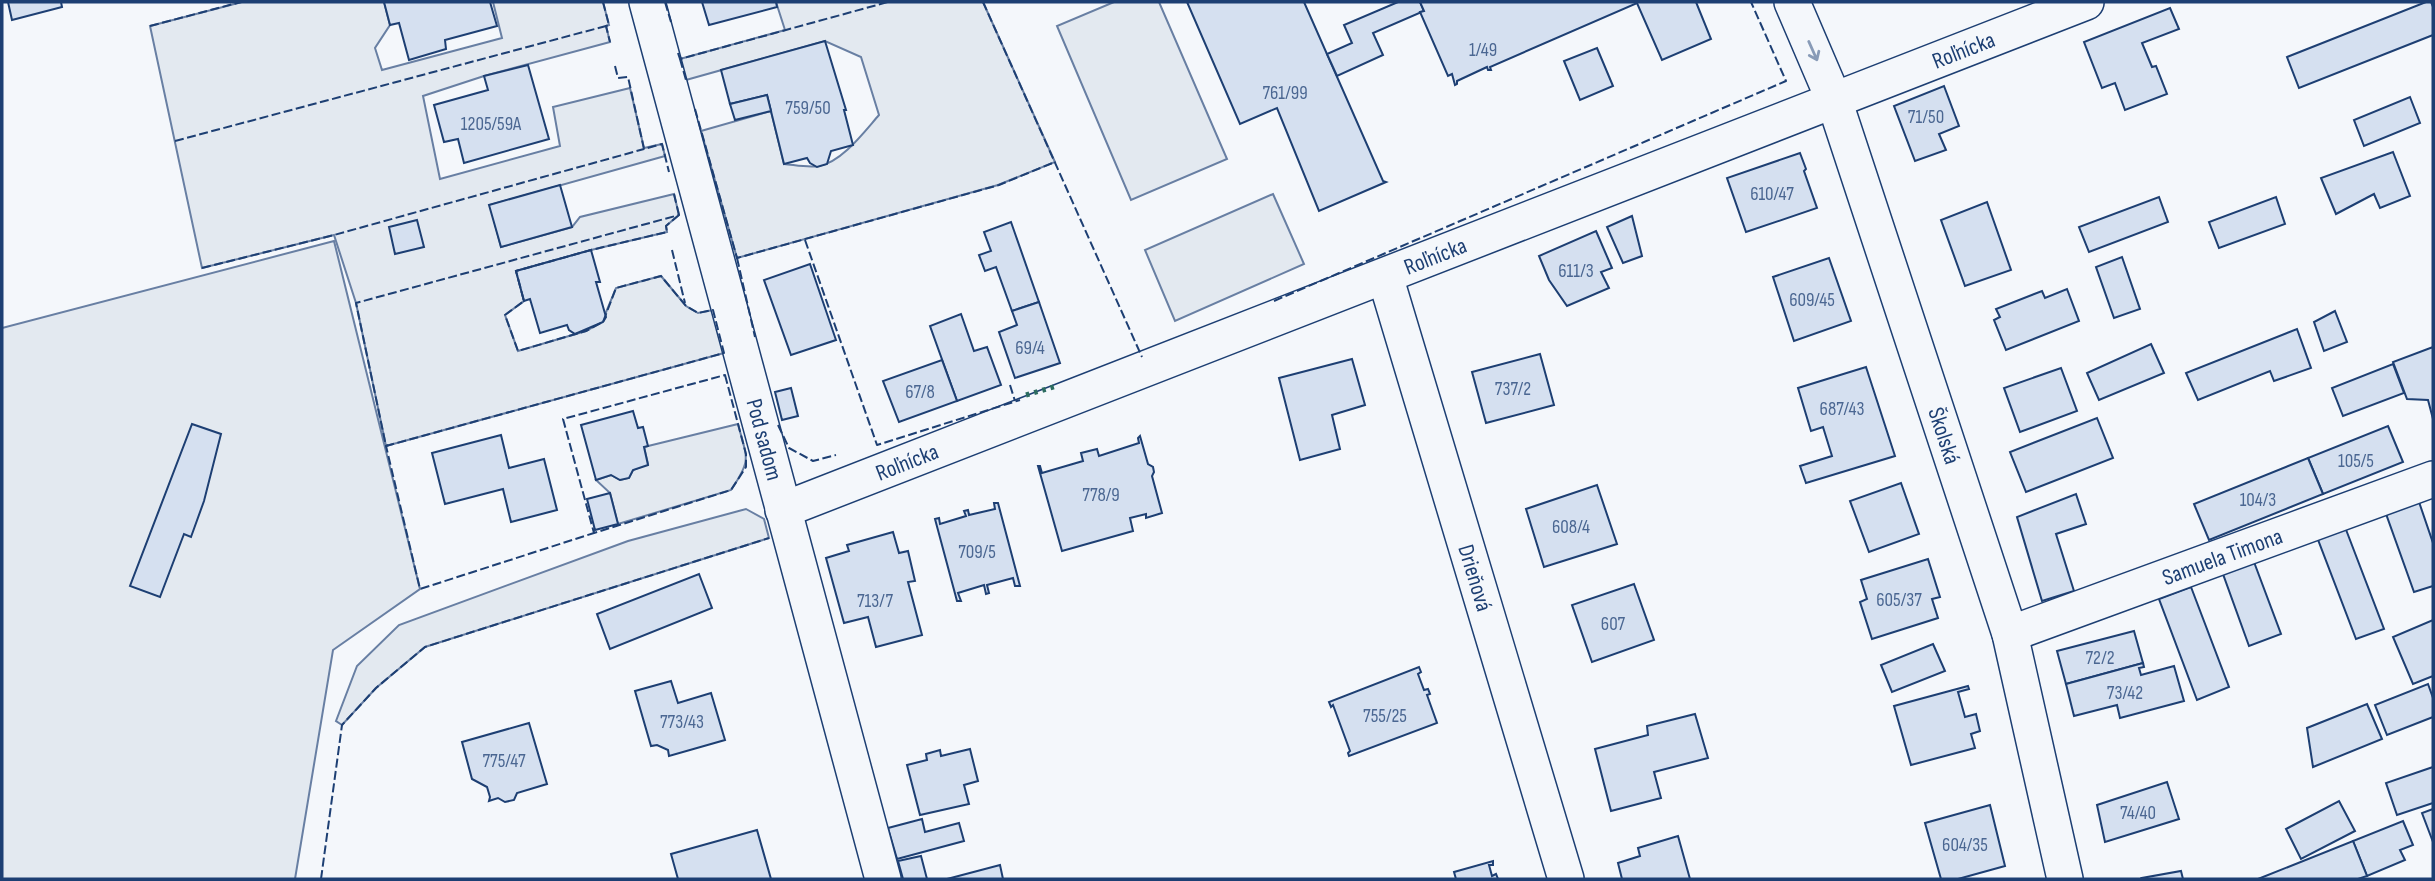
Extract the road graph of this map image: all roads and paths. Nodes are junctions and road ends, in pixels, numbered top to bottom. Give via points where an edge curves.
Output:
1 (647, 2) edge
2 (1792, 2) edge
3 (2086, 2) edge
4 (1834, 100) junction
5 (1385, 276) junction
6 (2433, 479) edge
7 (783, 510) junction
8 (2010, 634) junction
9 (883, 879) edge
10 (1566, 879) edge
11 (2065, 879) edge

1 - 7 street, Pod sadom
2 -> 4 street, Školská
3 - 4 street, Roľnícka
4 - 5 street, Roľnícka
4 - 8 street, Školská
5 - 7 street, Roľnícka
5 - 10 street, Drieňová
6 - 8 street, Samuela Timona
7 - 9 street, Pod sadom
8 - 11 street, Školská

